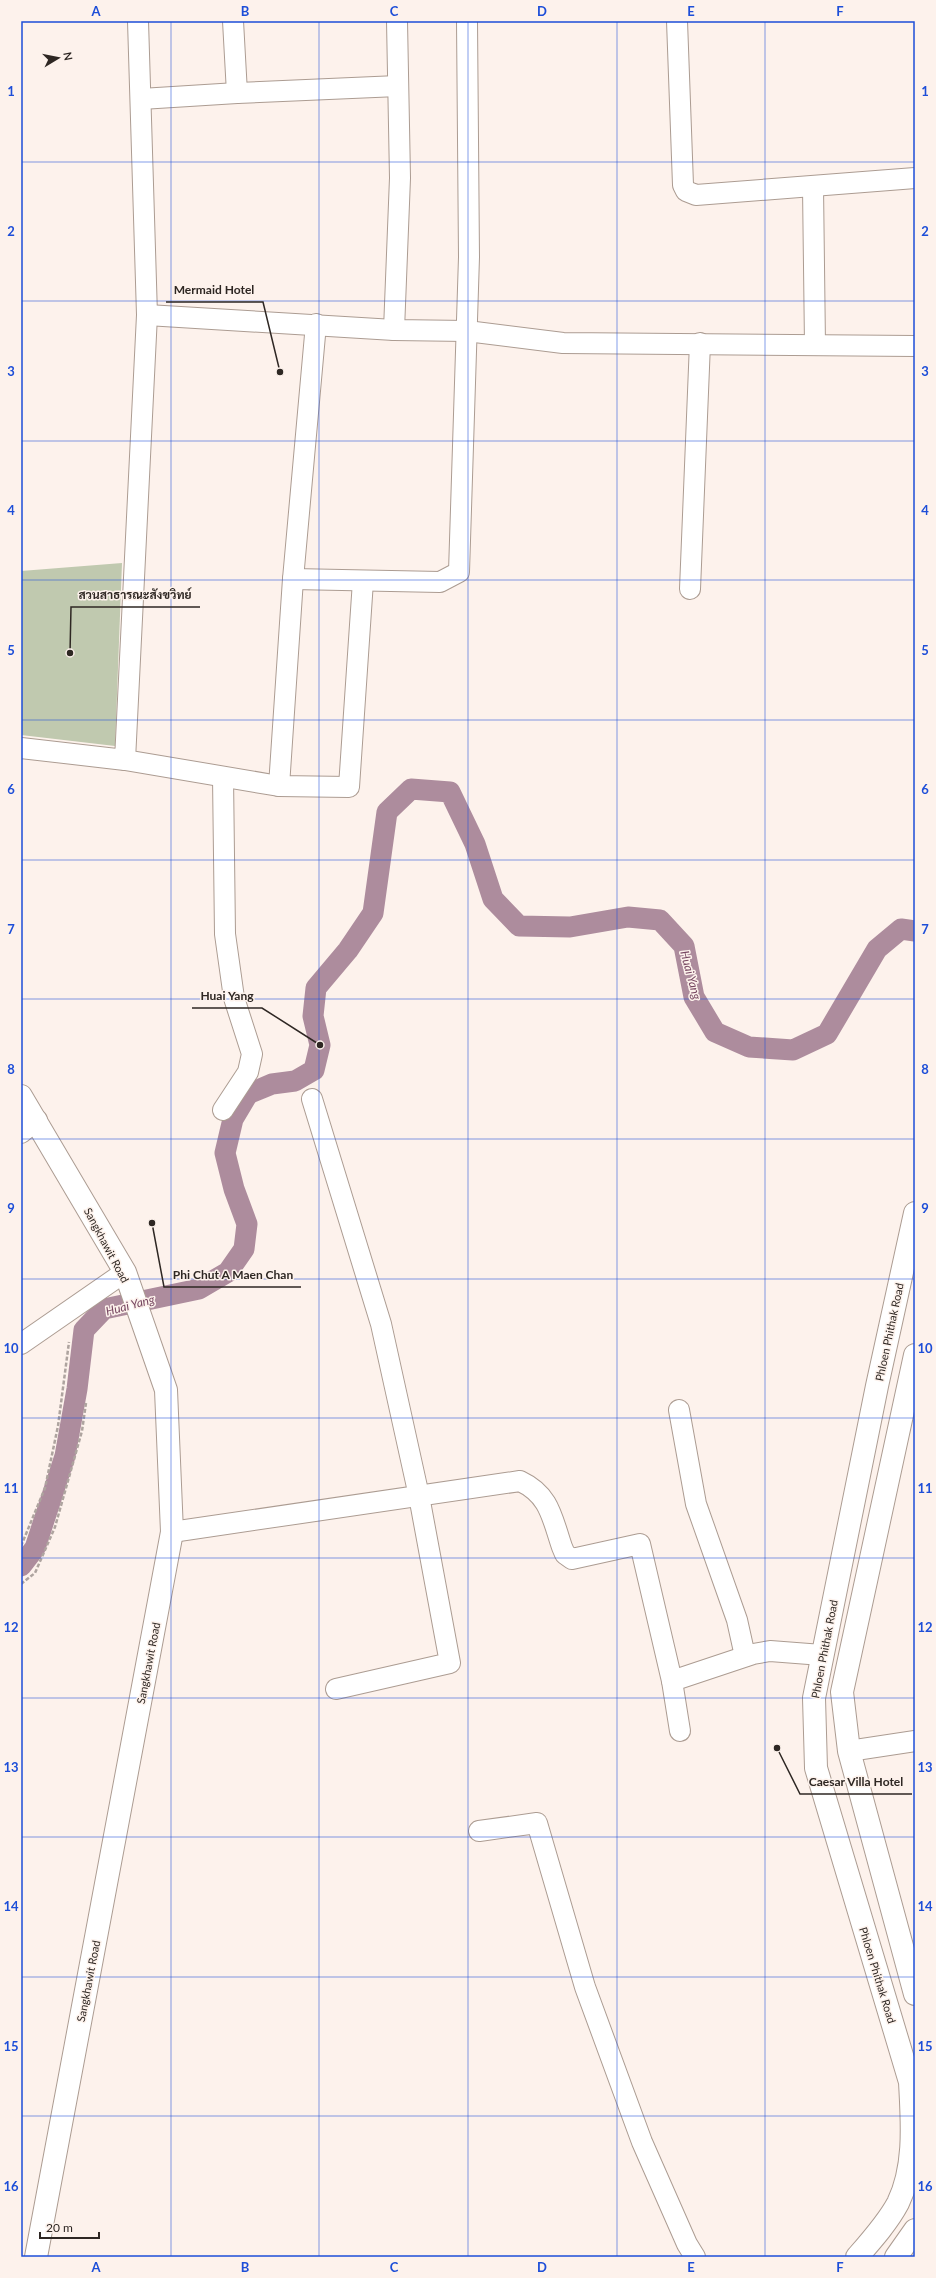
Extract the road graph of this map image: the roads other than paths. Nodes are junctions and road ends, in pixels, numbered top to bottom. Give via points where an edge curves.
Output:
1 (138, 21) edge
2 (233, 21) edge
3 (397, 21) edge
4 (467, 21) edge
5 (677, 21) edge
6 (398, 86) junction
7 (237, 92) junction
8 (141, 99) junction
9 (915, 178) edge
10 (813, 186) junction
11 (147, 314) junction
12 (316, 324) junction
13 (394, 330) junction
14 (467, 331) junction
15 (700, 343) junction
16 (815, 345) junction
17 (915, 346) edge
18 (293, 579) junction
19 (363, 581) junction
20 (690, 588) dead end
21 (21, 748) edge
22 (125, 760) junction
23 (223, 777) junction
24 (279, 786) junction
25 (21, 1096) edge
26 (312, 1099) dead end
27 (223, 1110) dead end
28 (29, 1127) edge
29 (915, 1212) edge
30 (125, 1272) junction
31 (21, 1344) edge
32 (915, 1355) edge
33 (911, 1388) edge
34 (679, 1410) dead end
35 (419, 1496) junction
36 (172, 1532) junction
37 (822, 1655) junction
38 (745, 1656) junction
39 (672, 1681) junction
40 (336, 1689) dead end
41 (680, 1732) dead end
42 (915, 1741) edge
43 (849, 1751) junction
44 (479, 1831) dead end
45 (915, 1994) edge
46 (915, 2230) edge
47 (864, 2249) edge
48 (36, 2257) edge
49 (696, 2257) edge
50 (895, 2257) edge

1 - 8 street
2 - 7 street
3 - 6 street
4 - 14 street
5 - 10 street via 683,186 686,191 696,195
6 - 7 street
6 - 13 street via 400,178
7 - 8 street
8 - 11 street
9 - 10 street
10 - 16 street
11 - 12 street
11 - 22 street
12 - 13 street
12 - 18 street
13 - 14 street
14 - 15 street via 563,343
14 - 19 street via 459,572 440,582
15 - 16 street
15 - 20 street
16 - 17 street
18 - 19 street
18 - 24 street
19 - 24 street via 349,787
21 - 22 street
22 - 23 street
23 - 24 street
23 - 27 street via 225,934 234,998 252,1054 248,1072
25 - 28 main road, Sangkhawit Road
26 - 35 street via 381,1324
28 - 30 main road, Sangkhawit Road
29 - 37 main road, Phloen Phithak Road
30 - 31 street
30 - 36 main road, Sangkhawit Road via 166,1390
32 - 33 main road
33 - 43 main road via 842,1692
34 - 38 street via 696,1504 737,1620
35 - 36 street
35 - 39 street via 520,1481 532,1486 547,1503 565,1554 572,1559 640,1544
35 - 40 street via 450,1663
36 - 48 main road, Sangkhawit Road
37 - 38 street via 770,1650
37 - 47 main road, Phloen Phithak Road via 814,1698 816,1768 910,2082 912,2122 909,2170 898,2203
38 - 39 street
39 - 41 street
42 - 43 street
43 - 45 main road
44 - 49 street via 537,1824 585,1988 642,2142 687,2244
46 - 50 main road
47 - 50 main road

